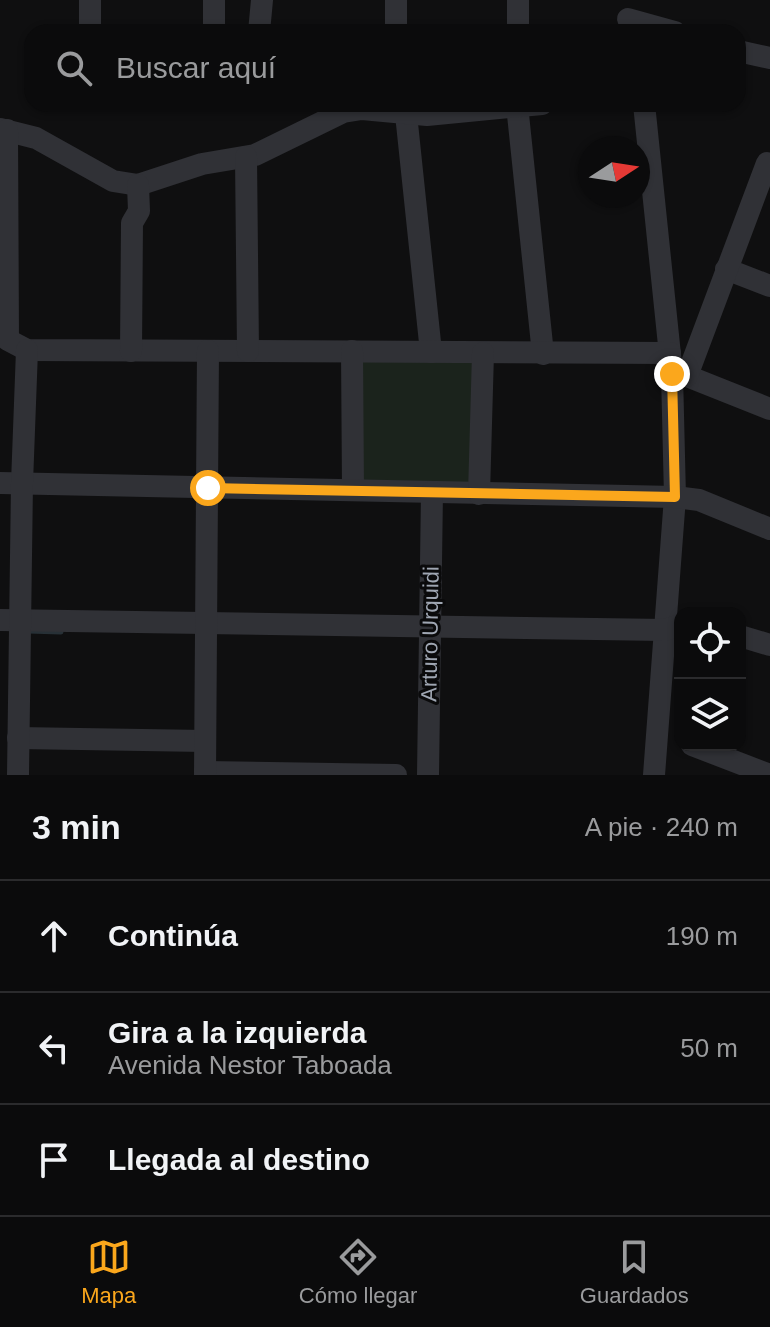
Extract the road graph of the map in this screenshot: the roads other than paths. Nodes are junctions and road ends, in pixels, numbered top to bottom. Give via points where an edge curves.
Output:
1 (90, 0) edge
2 (214, 0) edge
3 (396, 0) edge
4 (518, 0) edge
5 (628, 17) edge
6 (90, 24) edge
7 (214, 24) edge
8 (396, 24) edge
9 (518, 24) edge
10 (650, 24) edge
11 (746, 53) edge
12 (770, 58) edge
13 (343, 112) edge
14 (388, 112) edge
15 (454, 112) edge
16 (518, 112) edge
17 (644, 112) edge
18 (406, 114) junction
19 (4, 130) edge
20 (246, 157) junction
21 (770, 164) edge
22 (138, 185) junction
23 (726, 269) junction
24 (770, 286) edge
25 (27, 350) junction
26 (131, 351) junction
27 (208, 351) junction
28 (248, 351) junction
29 (352, 351) junction
30 (431, 352) junction
31 (483, 353) junction
32 (543, 354) junction
33 (676, 368) junction
34 (770, 409) edge
35 (11, 483) edge
36 (208, 488) junction
37 (353, 490) junction
38 (432, 492) junction
39 (479, 494) junction
40 (675, 497) junction
41 (770, 529) edge
42 (10, 620) edge
43 (208, 623) junction
44 (431, 625) junction
45 (672, 628) edge
46 (746, 638) edge
47 (770, 645) edge
48 (657, 735) junction
49 (18, 738) junction
50 (674, 740) edge
51 (205, 741) junction
52 (708, 751) edge
53 (205, 773) edge
54 (18, 775) edge
55 (396, 775) edge
56 (428, 775) edge
57 (654, 775) edge
58 (770, 775) edge

1 - 6 street
2 - 7 street
3 - 8 street
4 - 9 street
5 - 10 street
11 - 12 street
13 - 20 street
14 - 18 street
15 - 18 street
16 - 32 street
17 - 33 street
18 - 30 street
19 - 22 street via 36,138 113,181
19 - 25 street via 8,340
20 - 22 street via 202,164
20 - 28 street
21 - 23 street
22 - 26 street via 139,211 132,223
23 - 24 street
23 - 33 street
25 - 26 street
25 - 35 street
26 - 27 street
27 - 28 street
27 - 36 street
28 - 29 street
29 - 30 street
29 - 37 street
30 - 31 street
31 - 32 street
31 - 39 street
32 - 33 street
33 - 34 street
33 - 40 street
35 - 36 street
35 - 42 street
36 - 37 street
36 - 43 street
37 - 38 street
38 - 39 street
38 - 44 street, Arturo Urquidi
39 - 40 street
40 - 41 street via 699,500
40 - 45 street
42 - 43 street
42 - 49 street
43 - 44 street
43 - 51 street
44 - 45 street
44 - 56 street, Arturo Urquidi
45 - 48 street
46 - 47 street
48 - 50 street
48 - 57 street
49 - 51 street
49 - 54 street
51 - 53 street
52 - 58 street
53 - 55 street

